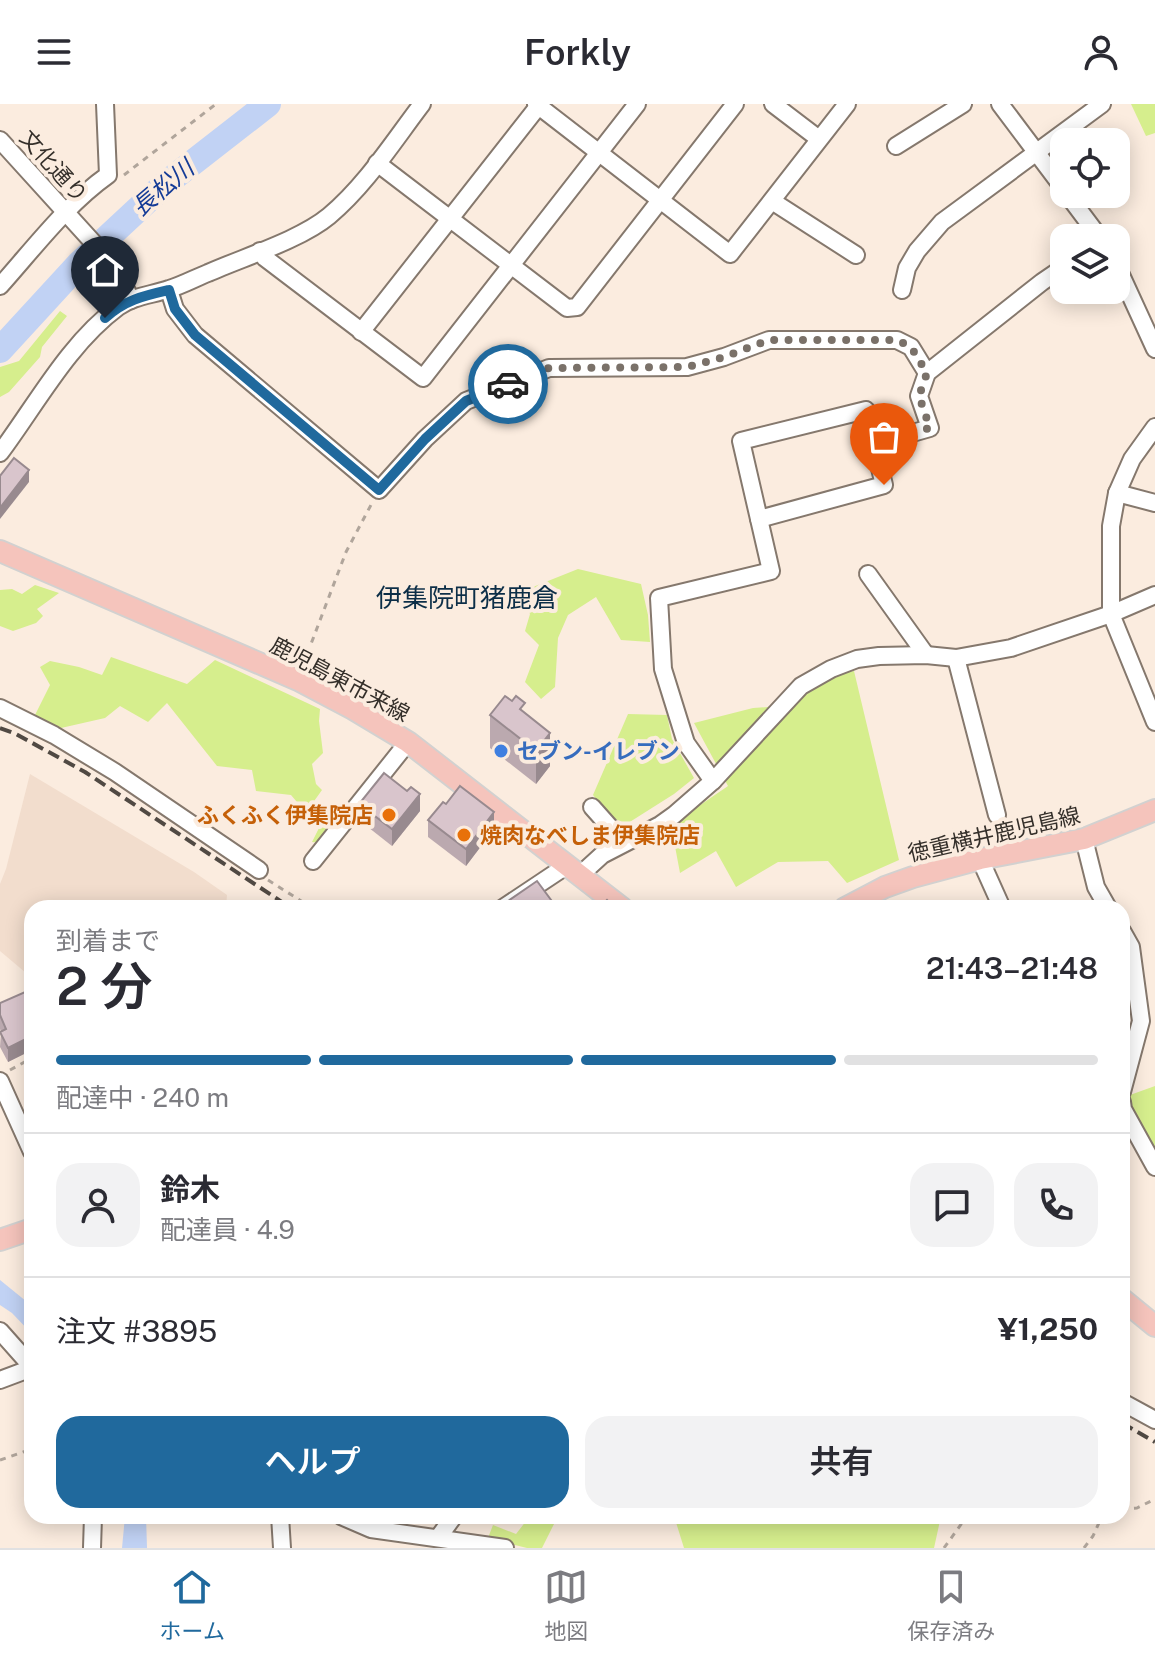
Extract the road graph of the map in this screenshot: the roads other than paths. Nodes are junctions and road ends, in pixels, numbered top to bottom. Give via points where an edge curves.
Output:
1 (105, 104) edge
2 (422, 104) edge
3 (637, 104) edge
4 (735, 104) edge
5 (773, 104) edge
6 (847, 104) edge
7 (963, 104) edge
8 (1000, 104) edge
9 (1102, 104) edge
10 (538, 105) edge
11 (819, 139) junction
12 (0, 140) edge
13 (896, 146) dead end
14 (600, 152) junction
15 (1037, 152) junction
16 (377, 163) junction
17 (1050, 170) edge
18 (661, 200) junction
19 (772, 201) junction
20 (69, 216) junction
21 (451, 219) junction
22 (260, 251) junction
23 (856, 255) dead end
24 (511, 265) junction
25 (1050, 277) edge
26 (0, 286) edge
27 (169, 290) junction
28 (902, 290) dead end
29 (1130, 295) edge
30 (131, 300) junction
31 (361, 332) junction
32 (1155, 349) edge
33 (927, 373) junction
34 (1155, 427) edge
35 (874, 444) junction
36 (0, 453) edge
37 (1117, 493) junction
38 (1155, 503) edge
39 (759, 519) junction
40 (0, 551) edge
41 (868, 574) dead end
42 (1155, 595) edge
43 (1111, 614) junction
44 (926, 655) junction
45 (956, 658) junction
46 (0, 708) edge
47 (1155, 722) edge
48 (408, 742) junction
49 (713, 781) junction
50 (592, 807) dead end
51 (1155, 810) edge
52 (997, 815) dead end
53 (1084, 839) junction
54 (624, 843) junction
55 (980, 859) junction
56 (313, 861) dead end
57 (259, 870) road end
58 (572, 871) junction
59 (518, 900) edge
60 (611, 900) edge
61 (860, 900) edge
62 (998, 900) edge
63 (1103, 900) edge
64 (1130, 945) edge
65 (1141, 1021) junction
66 (1130, 1023) edge
67 (1130, 1062) edge
68 (4, 1076) edge
69 (1130, 1122) edge
70 (24, 1130) edge
71 (1155, 1167) edge
72 (24, 1232) edge
73 (0, 1240) edge
74 (1130, 1306) edge
75 (1155, 1326) edge
76 (0, 1331) edge
77 (24, 1358) edge
78 (24, 1370) edge
79 (0, 1380) edge
80 (1130, 1406) edge
81 (1155, 1420) edge
82 (93, 1524) edge
83 (280, 1524) edge
84 (359, 1524) edge
85 (448, 1524) edge
86 (438, 1538) junction
87 (92, 1548) edge
88 (282, 1548) edge
89 (505, 1548) edge

1 - 20 street via 108,175
2 - 16 street
3 - 14 street
4 - 18 street
5 - 11 street
6 - 11 street
7 - 13 street
8 - 15 street
9 - 15 street
10 - 14 street
10 - 21 street
11 - 19 street
12 - 20 street, 文化通り
14 - 18 street
14 - 24 street
15 - 17 street
15 - 28 street via 942,222 917,251
16 - 21 street
16 - 22 street via 328,217
18 - 19 street via 730,254
18 - 24 street via 577,307 567,308
19 - 23 street
20 - 26 street
20 - 30 street, 文化通り via 118,272
21 - 24 street
21 - 31 street
22 - 27 street
22 - 31 street
24 - 31 street via 423,378
25 - 33 street
27 - 30 street
27 - 33 street via 175,309 195,335 379,490 466,401 549,368 687,367 769,340 897,340 911,347
29 - 32 street
30 - 36 street via 113,311 49,380
33 - 35 street via 919,396 930,428
34 - 37 street
35 - 39 street via 884,485
35 - 39 street via 866,410 741,441
37 - 38 street
37 - 43 street via 1111,526
39 - 49 street via 771,571 659,598 663,669 686,743
40 - 48 main road, 鹿児島東市来線 via 298,680
41 - 44 street
42 - 43 street
43 - 45 street via 1011,648
43 - 47 street
44 - 45 street
44 - 49 street via 857,659 801,686
45 - 52 street
46 - 57 street via 115,772
48 - 56 street
48 - 58 main road, 鹿児島東市来線
49 - 54 street via 660,825
50 - 54 street
51 - 53 main road, 徳重横井鹿児島線
53 - 55 main road, 徳重横井鹿児島線
53 - 63 street
54 - 58 street
55 - 61 main road, 徳重横井鹿児島線 via 913,877
55 - 62 street
58 - 59 street
58 - 60 main road, 鹿児島東市来線
64 - 65 street
65 - 66 street
65 - 67 street
68 - 70 street
69 - 71 street
72 - 73 main road
74 - 75 main road
76 - 77 street
78 - 79 street
80 - 81 street
82 - 87 street
83 - 88 street
84 - 86 street
85 - 86 street
86 - 89 street

